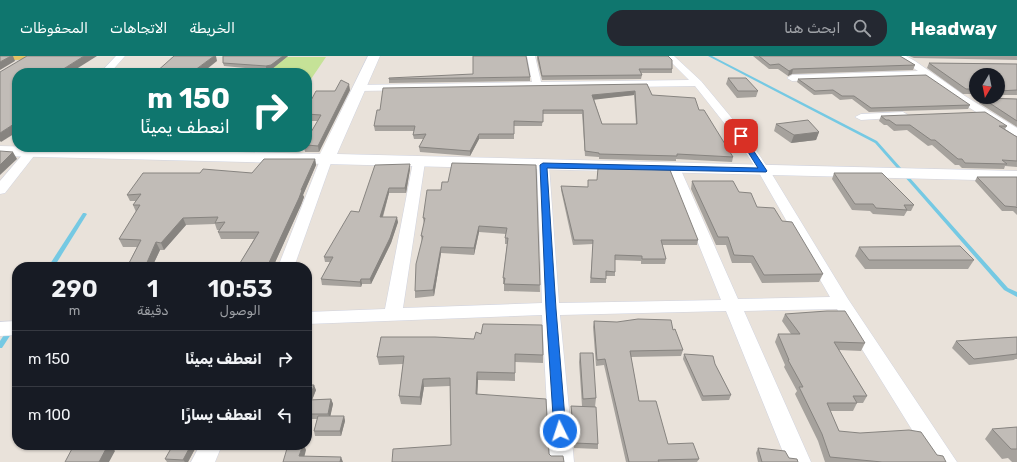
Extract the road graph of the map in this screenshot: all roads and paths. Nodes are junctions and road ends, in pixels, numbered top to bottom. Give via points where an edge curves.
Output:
1 (26, 56) edge
2 (35, 56) edge
3 (121, 56) edge
4 (374, 56) edge
5 (531, 56) edge
6 (669, 56) edge
7 (899, 56) edge
8 (0, 57) edge
9 (912, 63) junction
10 (927, 63) dead end
11 (18, 66) edge
12 (110, 68) edge
13 (927, 74) junction
14 (792, 78) dead end
15 (698, 83) junction
16 (538, 85) junction
17 (358, 88) junction
18 (961, 98) junction
19 (969, 98) edge
20 (985, 113) junction
21 (962, 114) edge
22 (915, 115) edge
23 (861, 117) dead end
24 (1017, 133) edge
25 (12, 150) edge
26 (0, 151) edge
27 (31, 152) edge
28 (113, 152) edge
29 (326, 160) junction
30 (420, 162) junction
31 (543, 165) junction
32 (674, 168) junction
33 (764, 171) junction
34 (1017, 176) edge
35 (0, 190) edge
36 (288, 262) edge
37 (842, 303) junction
38 (733, 306) junction
39 (551, 309) junction
40 (394, 315) junction
41 (312, 318) edge
42 (12, 328) edge
43 (0, 329) edge
44 (209, 450) edge
45 (203, 462) edge
46 (562, 462) edge
47 (799, 462) edge
48 (945, 462) edge

1 - 8 main road
2 - 11 street
3 - 12 street
4 - 17 street
5 - 16 street
6 - 15 street
7 - 9 street
9 - 10 street
9 - 13 street
13 - 14 street
13 - 18 street
15 - 16 street
15 - 33 street via 741,136
16 - 17 street
17 - 29 street
18 - 19 street
18 - 20 street
20 - 21 street
20 - 24 street
22 - 23 street
25 - 26 street
27 - 35 street
28 - 29 street
29 - 30 street
29 - 36 street
30 - 31 street
30 - 40 street
31 - 32 street
31 - 39 street
32 - 33 street
32 - 38 street
33 - 34 street
33 - 37 street
37 - 38 street
37 - 48 street
38 - 39 street
38 - 47 street
39 - 40 street
39 - 46 street
40 - 41 street
42 - 43 street
44 - 45 street

